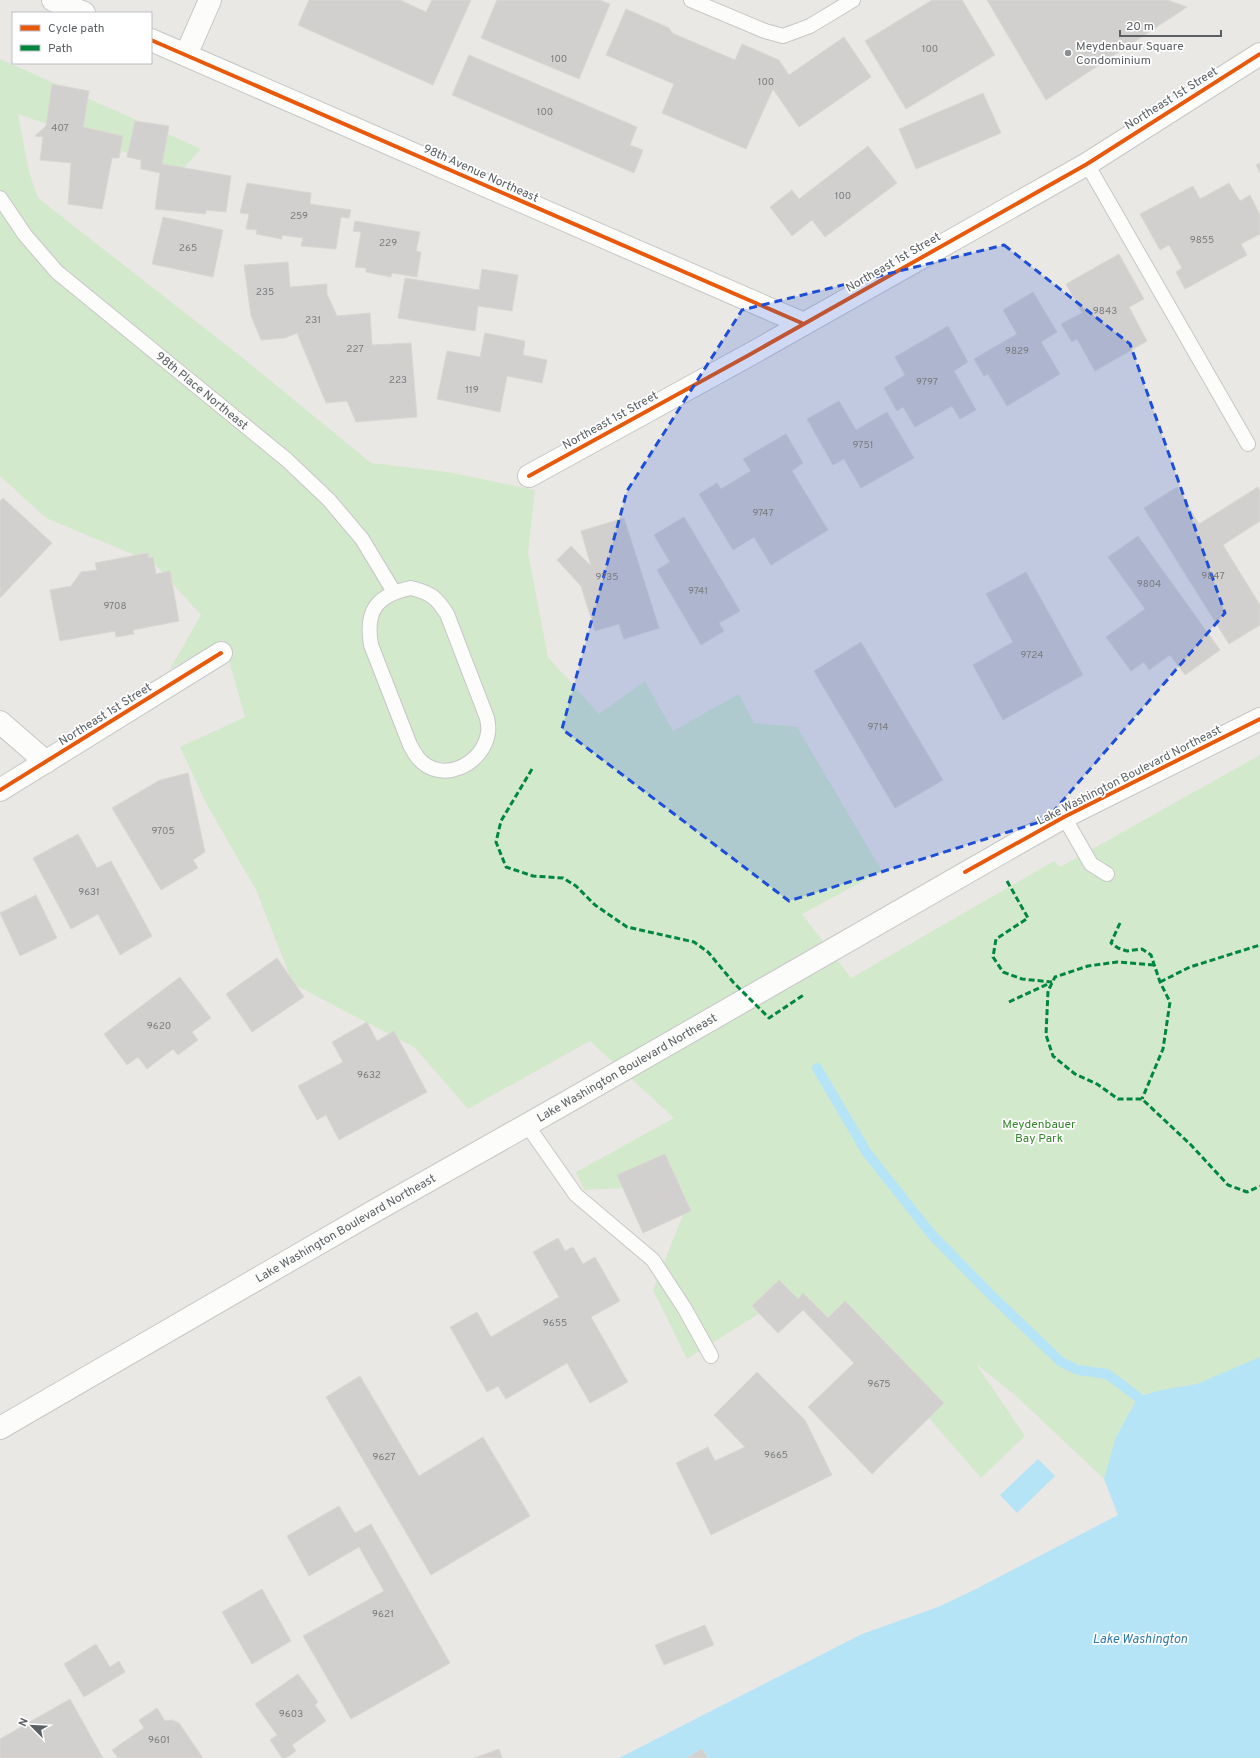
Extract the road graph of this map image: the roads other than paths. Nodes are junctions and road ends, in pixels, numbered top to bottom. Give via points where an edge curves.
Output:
1 (53, 0) edge
2 (210, 0) edge
3 (691, 0) edge
4 (853, 0) edge
5 (82, 12) edge
6 (152, 40) edge
7 (1260, 54) edge
8 (186, 55) junction
9 (1087, 164) junction
10 (0, 198) edge
11 (804, 324) junction
12 (1248, 444) dead end
13 (528, 476) dead end
14 (394, 592) junction
15 (221, 653) dead end
16 (1260, 720) edge
17 (0, 722) edge
18 (46, 762) junction
19 (0, 790) edge
20 (1064, 817) junction
21 (1106, 874) dead end
22 (527, 1125) junction
23 (711, 1356) dead end
24 (0, 1428) edge

1 - 5 street
2 - 8 street
3 - 4 lane via 783,36 810,26
6 - 8 street, 98th Avenue Northeast
7 - 9 street, Northeast 1st Street
8 - 11 street, 98th Avenue Northeast
9 - 11 street, Northeast 1st Street
9 - 12 lane
10 - 14 lane, 98th Place Northeast via 25,235 57,272 287,460 329,500 362,539
11 - 13 street, Northeast 1st Street
14 - 14 lane via 380,600 372,614 368,628 371,644 410,744 418,758 431,768 447,771 462,768 475,760 484,747 489,732 484,710 447,614 438,600 426,592 411,588
15 - 18 street, Northeast 1st Street
16 - 20 street, Lake Washington Boulevard Northeast
17 - 18 street
18 - 19 street, Northeast 1st Street
20 - 21 lane via 1091,864
20 - 22 street, Lake Washington Boulevard Northeast
22 - 23 lane via 576,1196 653,1260 685,1309
22 - 24 street, Lake Washington Boulevard Northeast

